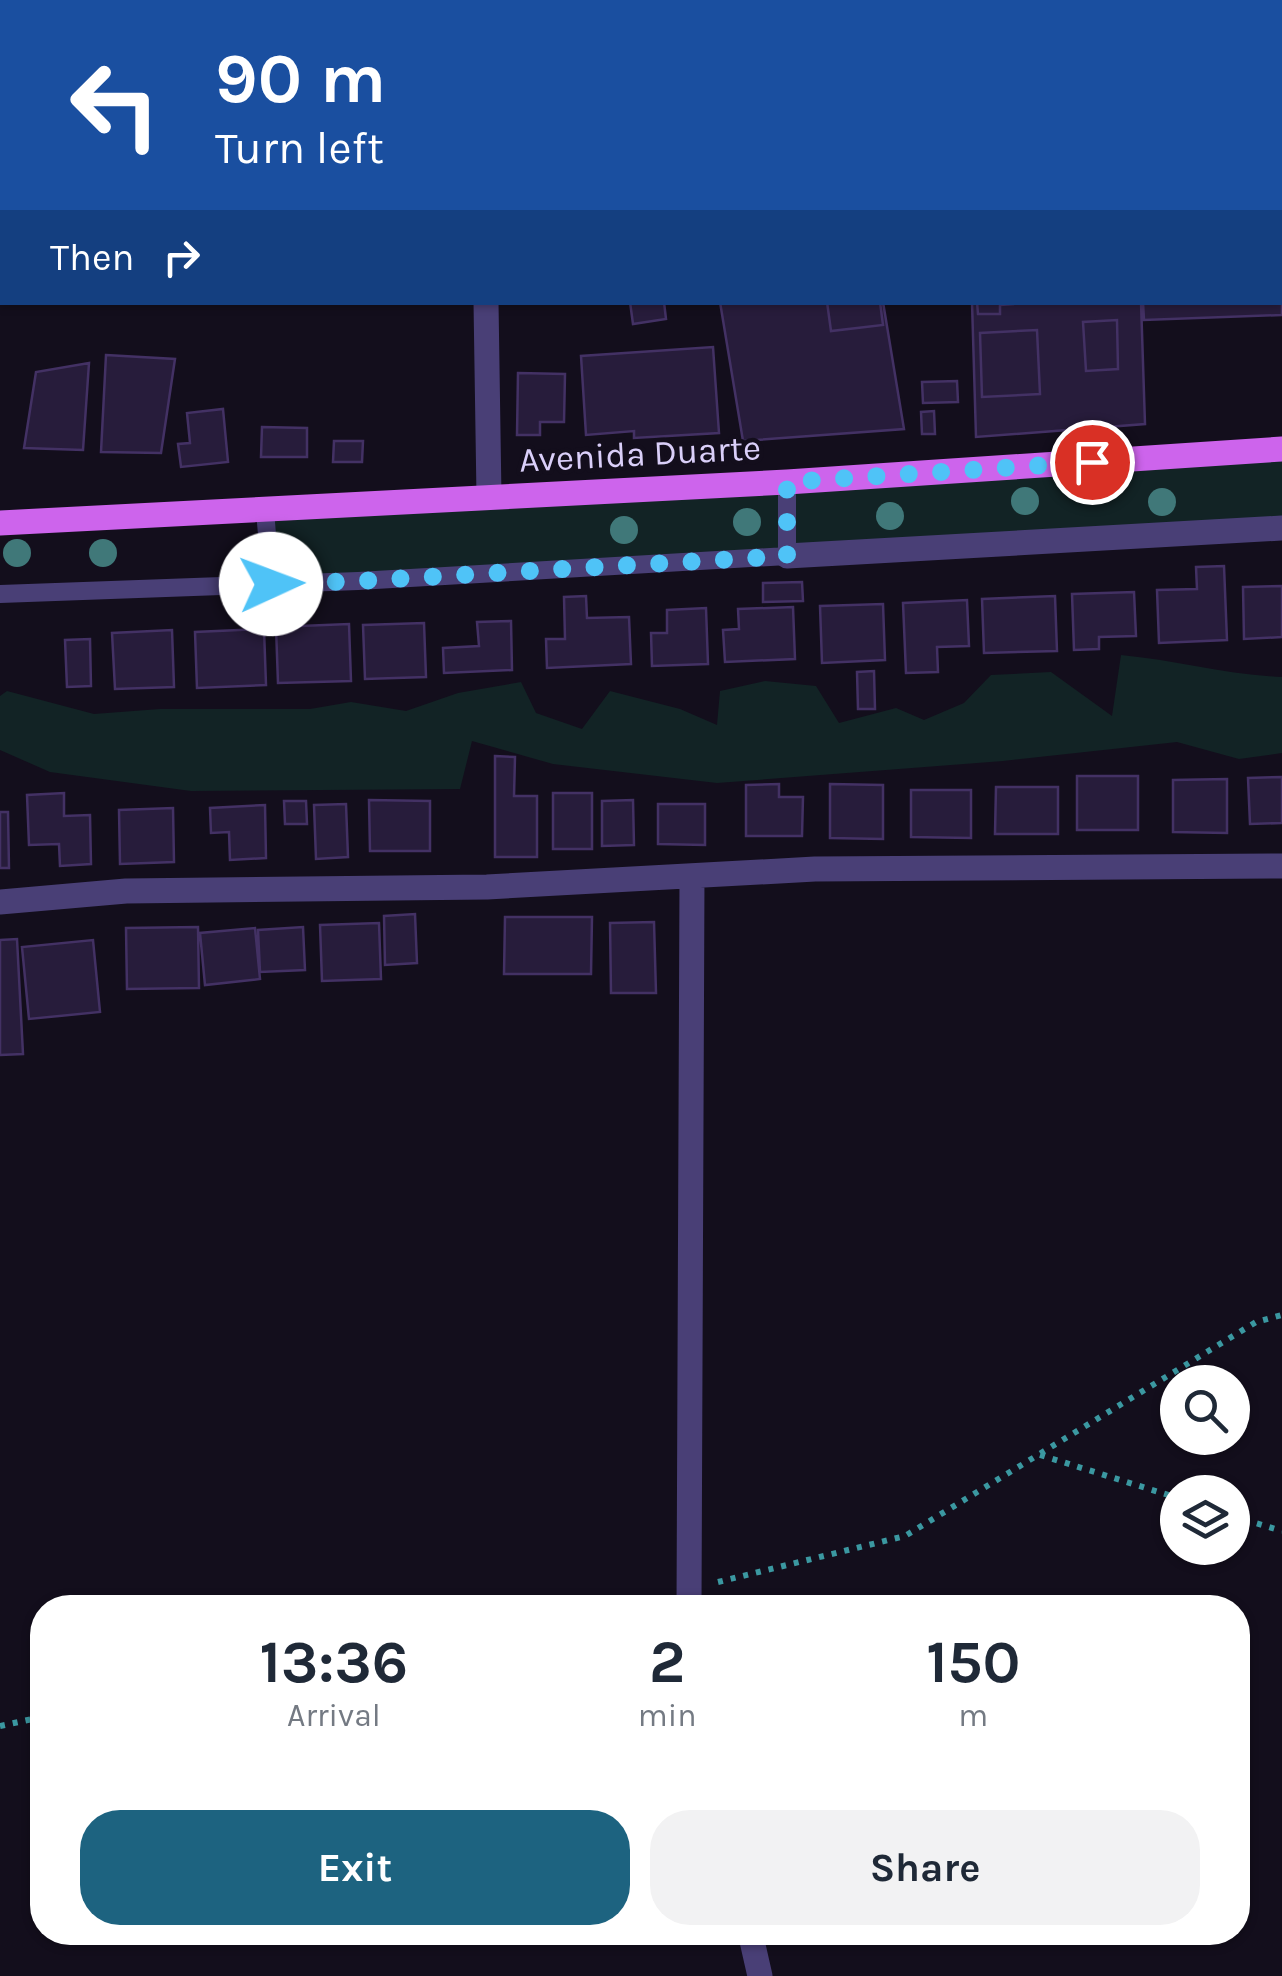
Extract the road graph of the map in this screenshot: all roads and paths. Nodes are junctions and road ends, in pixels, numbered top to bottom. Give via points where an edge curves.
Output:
1 (486, 305) edge
2 (1282, 450) edge
3 (787, 482) junction
4 (489, 497) junction
5 (266, 510) junction
6 (0, 523) edge
7 (1282, 528) edge
8 (787, 556) junction
9 (271, 584) junction
10 (0, 594) edge
11 (1282, 866) edge
12 (692, 876) junction
13 (0, 902) edge
14 (1282, 1316) edge
15 (1039, 1454) junction
16 (1160, 1492) edge
17 (1250, 1522) edge
18 (1282, 1532) edge
19 (689, 1595) edge
20 (699, 1595) edge
21 (30, 1720) edge
22 (0, 1726) edge
23 (753, 1945) edge
24 (760, 1976) edge

1 - 4 street
2 - 3 main road, Avenida Duarte
3 - 4 main road, Avenida Duarte
3 - 8 lane
4 - 5 main road, Avenida Duarte
5 - 6 main road, Avenida Duarte
5 - 9 lane
7 - 8 street
8 - 9 lane
9 - 10 lane
11 - 12 street
12 - 13 street via 126,891
12 - 19 street
14 - 15 path via 1256,1322
15 - 16 path
15 - 20 path via 905,1536
17 - 18 path
21 - 22 path
23 - 24 street

